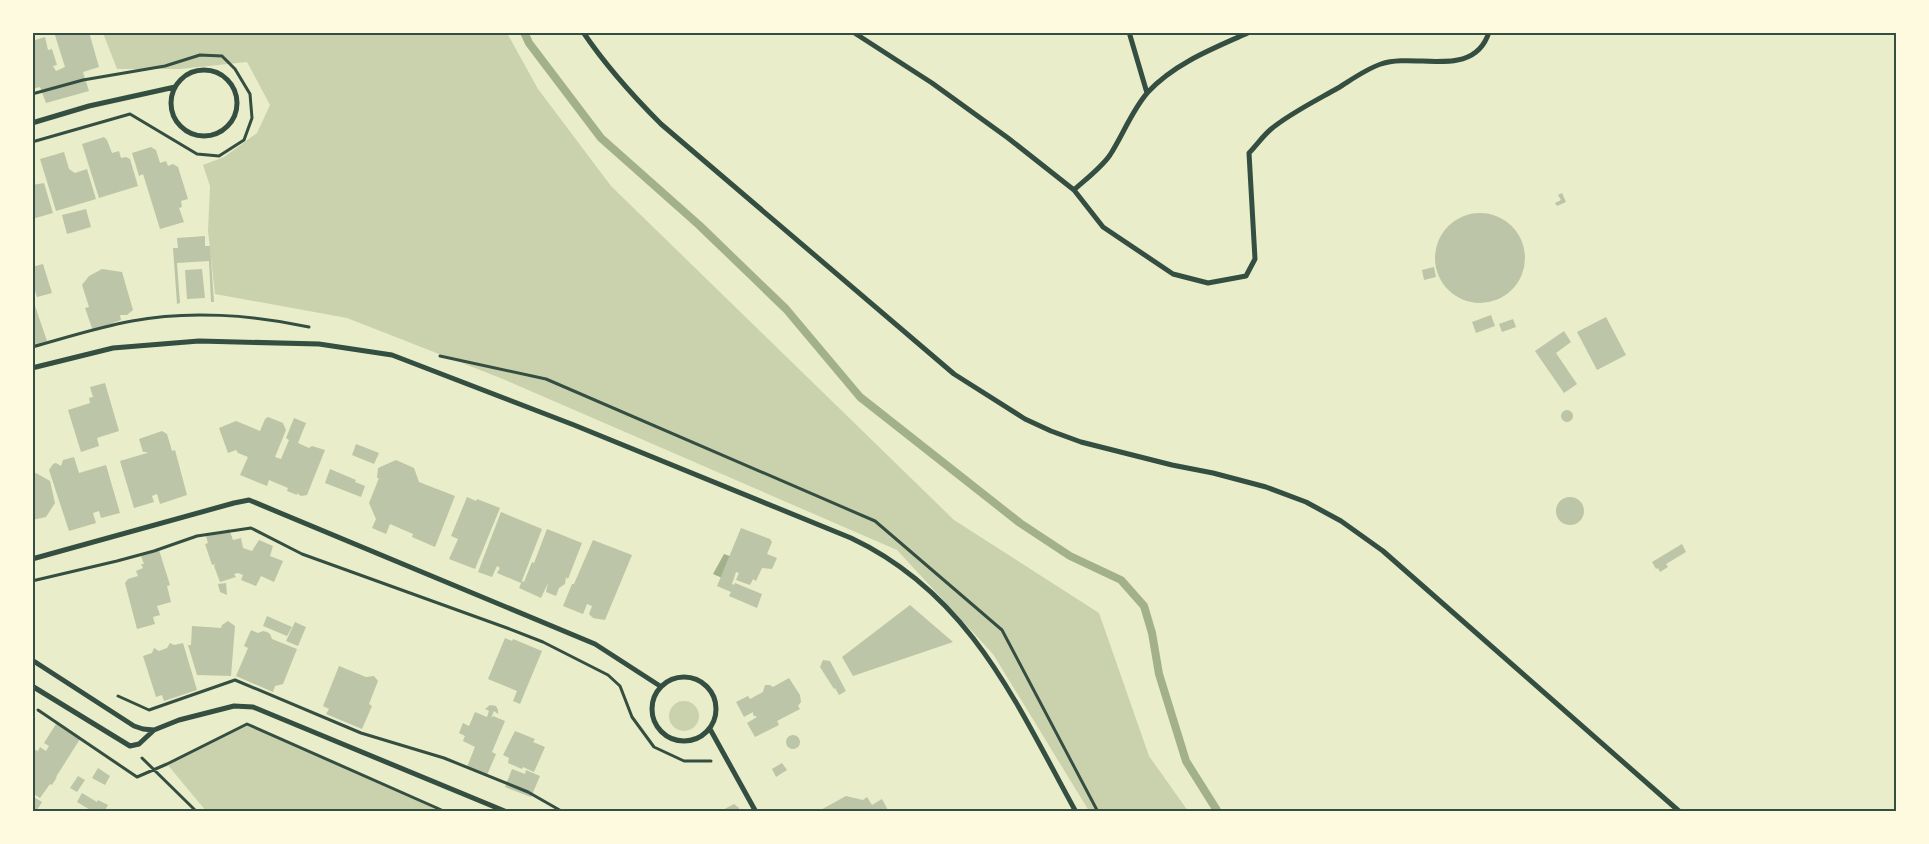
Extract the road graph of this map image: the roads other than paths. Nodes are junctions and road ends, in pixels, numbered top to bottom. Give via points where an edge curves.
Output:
1 (583, 32) edge
2 (853, 32) edge
3 (1129, 32) edge
4 (1250, 32) edge
5 (1489, 32) edge
6 (175, 87) junction
7 (1147, 93) junction
8 (32, 123) edge
9 (1074, 190) junction
10 (32, 368) edge
11 (32, 559) edge
12 (32, 660) edge
13 (32, 686) edge
14 (660, 686) junction
15 (710, 729) junction
16 (154, 730) junction
17 (507, 812) edge
18 (756, 812) edge
19 (1076, 812) edge
20 (1680, 812) edge

1 - 20 street via 621,82 661,124 954,374 1025,419 1051,431 1081,442 1266,487 1306,502 1341,521 1383,551
2 - 9 street via 932,83
3 - 7 street
4 - 7 street via 1182,64
5 - 9 street via 1486,44 1465,59 1381,64 1270,130 1249,153 1255,259 1246,276 1208,283 1174,274 1103,227
6 - 6 street via 172,112 189,132 205,136 214,134 233,118 236,110 234,89 220,74 200,70 181,79
6 - 8 street via 89,106
7 - 9 street via 1109,156
10 - 19 street via 113,348 199,341 319,344 392,355 574,424 851,538 891,559 929,589 979,644 1007,685
11 - 14 street via 249,500 595,644
12 - 16 street via 134,726
13 - 16 street via 130,746 139,744
14 - 15 street via 684,676 708,686 717,712
14 - 15 street via 654,695 652,711 656,726 663,733 682,741 702,736
15 - 18 street
16 - 17 street via 234,706 253,707

